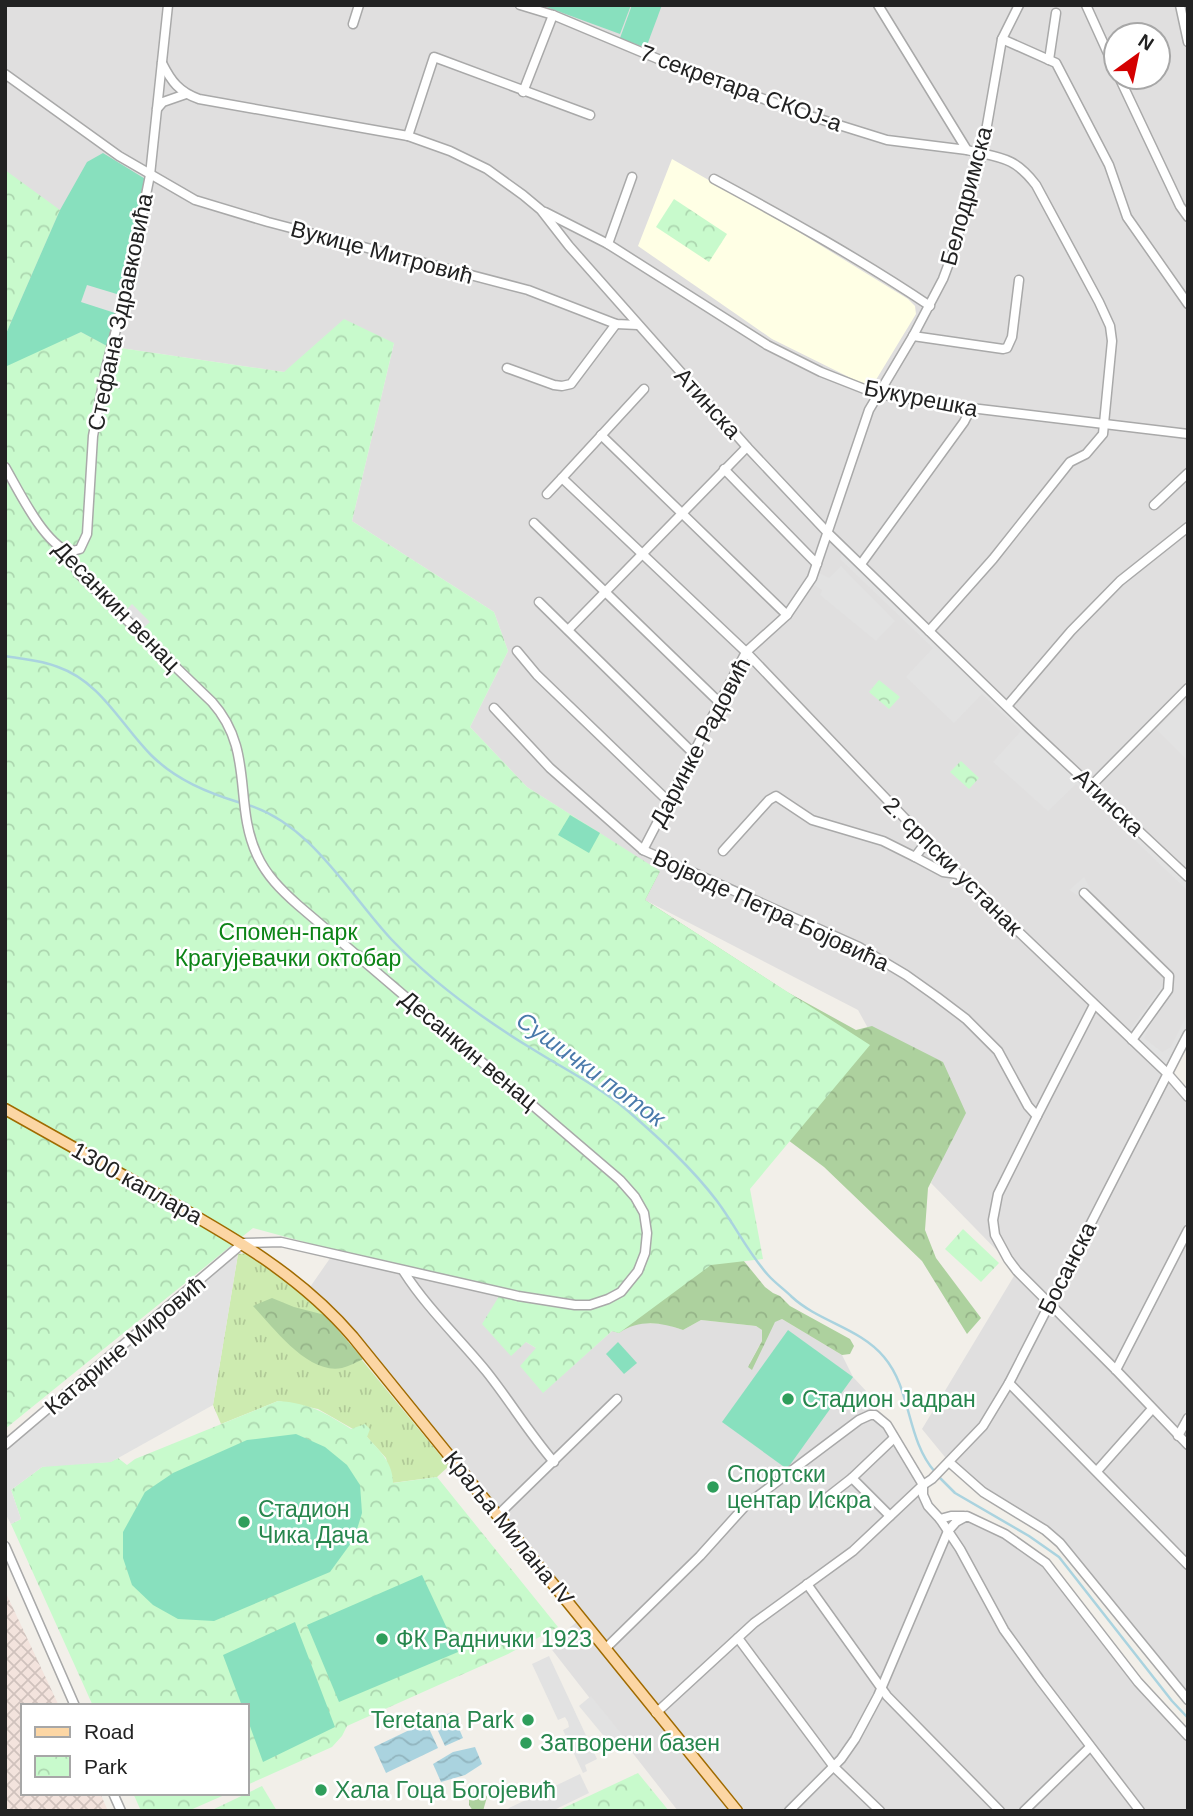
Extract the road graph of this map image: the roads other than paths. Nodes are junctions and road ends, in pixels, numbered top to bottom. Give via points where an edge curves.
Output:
1 (168, 5) edge
2 (359, 5) edge
3 (520, 5) edge
4 (878, 5) edge
5 (1019, 5) edge
6 (1086, 5) edge
7 (1180, 5) edge
8 (1056, 13) dead end
9 (553, 16) junction
10 (353, 24) dead end
11 (1002, 39) junction
12 (1102, 40) edge
13 (1188, 42) edge
14 (1049, 60) junction
15 (162, 63) junction
16 (5, 74) edge
17 (1126, 91) edge
18 (523, 92) junction
19 (186, 94) junction
20 (157, 109) junction
21 (590, 115) dead end
22 (408, 136) junction
23 (967, 150) junction
24 (982, 154) junction
25 (150, 175) junction
26 (632, 177) dead end
27 (714, 179) dead end
28 (541, 210) junction
29 (1188, 217) edge
30 (570, 224) junction
31 (566, 243) junction
32 (608, 244) junction
33 (1019, 280) dead end
34 (1188, 304) edge
35 (930, 306) junction
36 (616, 324) junction
37 (638, 325) junction
38 (913, 336) junction
39 (507, 368) dead end
40 (644, 389) dead end
41 (877, 394) junction
42 (971, 408) junction
43 (1104, 425) junction
44 (1188, 434) edge
45 (601, 435) junction
46 (747, 447) junction
47 (5, 467) edge
48 (724, 469) junction
49 (1188, 473) edge
50 (562, 478) junction
51 (547, 494) dead end
52 (1154, 505) dead end
53 (682, 512) junction
54 (534, 523) dead end
55 (1188, 527) edge
56 (828, 533) junction
57 (69, 552) junction
58 (642, 553) junction
59 (817, 564) junction
60 (861, 564) junction
61 (605, 592) junction
62 (539, 602) dead end
63 (787, 615) junction
64 (568, 630) junction
65 (929, 631) junction
66 (517, 651) dead end
67 (746, 652) junction
68 (1188, 688) edge
69 (720, 703) junction
70 (1007, 706) junction
71 (494, 708) dead end
72 (693, 753) junction
73 (1092, 785) junction
74 (667, 800) junction
75 (927, 841) junction
76 (643, 850) junction
77 (723, 851) dead end
78 (915, 857) junction
79 (958, 874) junction
80 (1188, 877) edge
81 (1084, 893) dead end
82 (1094, 1005) junction
83 (1188, 1034) edge
84 (1132, 1040) junction
85 (1167, 1073) junction
86 (1188, 1097) edge
87 (5, 1109) edge
88 (1037, 1116) junction
89 (1188, 1230) edge
90 (272, 1241) junction
91 (243, 1243) junction
92 (267, 1259) junction
93 (404, 1272) junction
94 (1049, 1303) junction
95 (1116, 1370) junction
96 (1009, 1383) junction
97 (617, 1399) dead end
98 (1152, 1409) junction
99 (1188, 1418) edge
100 (1178, 1436) junction
101 (894, 1438) junction
102 (5, 1445) edge
103 (1188, 1445) edge
104 (554, 1462) junction
105 (946, 1465) junction
106 (1097, 1471) junction
107 (852, 1478) junction
108 (923, 1485) junction
109 (821, 1503) dead end
110 (498, 1515) junction
111 (890, 1516) junction
112 (967, 1516) junction
113 (940, 1519) junction
114 (948, 1531) junction
115 (5, 1546) edge
116 (1188, 1564) edge
117 (807, 1584) junction
118 (738, 1638) junction
119 (606, 1648) junction
120 (881, 1687) junction
121 (1188, 1700) edge
122 (74, 1704) edge
123 (656, 1713) junction
124 (1188, 1736) edge
125 (1090, 1747) junction
126 (834, 1767) junction
127 (114, 1795) edge
128 (121, 1811) edge
129 (737, 1811) edge
130 (789, 1811) edge
131 (880, 1811) edge
132 (1000, 1811) edge
133 (1024, 1811) edge
134 (1140, 1811) edge

1 - 15 street, Стефана Здравковића
2 - 10 street
3 - 9 street, 7 секретара СКОЈ-а
4 - 23 street
5 - 11 street, Белодримска
6 - 12 street
7 - 13 street
8 - 14 street
9 - 18 street
9 - 23 street, 7 секретара СКОЈ-а via 810,116 887,140
11 - 14 street
11 - 24 street, Белодримска
14 - 34 street via 1056,63 1090,124 1127,217
15 - 19 street
15 - 20 street, Стефана Здравковића
16 - 25 street, Вукице Митровић
17 - 29 street
18 - 21 street
18 - 22 street via 434,57
19 - 20 street
19 - 22 street, Атинска
20 - 25 street, Стефана Здравковића
22 - 28 street, Атинска via 487,169
23 - 24 street, 7 секретара СКОЈ-а
24 - 35 street, Белодримска via 953,255
24 - 43 street, 7 секретара СКОЈ-а via 1024,168 1110,326
25 - 36 street, Вукице Митровић via 195,200 528,290
25 - 57 street, Стефана Здравковића via 93,436 86,540 80,549
26 - 32 street
27 - 35 street via 838,247
28 - 30 street, Букурешка
28 - 31 street, Атинска
30 - 31 street via 565,229
30 - 32 street, Букурешка
31 - 37 street, Атинска
32 - 41 street, Букурешка via 767,345
33 - 38 street via 1007,348
35 - 38 street, Белодримска
36 - 37 street, Вукице Митровић
36 - 39 street via 571,384 554,385
37 - 46 street, Атинска
38 - 41 street, Белодримска
40 - 45 street
41 - 42 street, Букурешка
41 - 56 street, Белодримска
42 - 43 street, Букурешка
42 - 60 street
43 - 44 street, Букурешка
43 - 65 street via 1092,448 1064,469
45 - 50 street
45 - 53 street
46 - 48 street
46 - 56 street, Атинска
47 - 57 street, Десанкин венац via 46,532
48 - 53 street
48 - 59 street
49 - 52 street
50 - 51 street
50 - 58 street, 2. српски устанак
53 - 58 street
53 - 63 street
54 - 61 street
55 - 70 street via 1111,589
56 - 59 street, Даринке Радовић
56 - 60 street, Атинска
57 - 93 street, Десанкин венац via 79,574 225,719 237,746 256,854 281,889 620,1180 635,1197 646,1223 645,1253 635,1276 621,1292 590,1305 553,1302
58 - 61 street
58 - 67 street, 2. српски устанак
59 - 63 street, Даринке Радовић via 813,578
60 - 65 street, Атинска
61 - 64 street
61 - 69 street
62 - 64 street
63 - 67 street, Даринке Радовић
64 - 72 street
65 - 70 street, Атинска
66 - 74 street
67 - 69 street, Даринке Радовић
67 - 75 street, 2. српски устанак
68 - 73 street
69 - 72 street, Даринке Радовић
70 - 73 street, Атинска
71 - 76 street, Војводе Петра Бојовића via 550,768
72 - 74 street, Даринке Радовић
73 - 80 street, Атинска
74 - 76 street, Даринке Радовић
75 - 78 street
75 - 79 street, 2. српски устанак
76 - 88 street, Војводе Петра Бојовића via 859,947 906,975 967,1019 998,1051
77 - 78 street via 769,800 779,796 812,820 883,841
78 - 79 street via 947,874
79 - 82 street, 2. српски устанак
81 - 84 street via 1169,976 1168,990
82 - 84 street, 2. српски устанак
82 - 88 street
83 - 85 street, Босанска
84 - 85 street, 2. српски устанак
85 - 86 street, 2. српски устанак
85 - 94 street, Босанска
87 - 91 main road, 1300 каплара
88 - 94 street via 998,1194 993,1225 1007,1259
89 - 95 street
90 - 91 street, Десанкин венац
90 - 92 street via 265,1249
90 - 93 street, Десанкин венац
91 - 92 main road, 1300 каплара
91 - 102 street, Катарине Мировић
92 - 110 main road, Краља Милана IV via 308,1290 346,1328
93 - 104 street
94 - 95 street
94 - 96 street, Босанска
95 - 98 street
96 - 105 street, Босанска via 983,1426
96 - 106 street
97 - 104 street
98 - 100 street
98 - 106 street
99 - 100 street
100 - 103 street
101 - 107 street
101 - 108 street
101 - 119 street via 879,1417 870,1415 847,1427 746,1505
104 - 110 street
105 - 108 street, Босанска
105 - 121 street via 1060,1543
106 - 116 street
107 - 109 street
107 - 111 street
108 - 111 street, Босанска
108 - 113 street via 925,1500
110 - 119 main road, Краља Милана IV
111 - 117 street, Босанска via 853,1551
112 - 113 street
112 - 114 street
112 - 124 street via 1005,1534 1046,1563 1138,1682
113 - 114 street
114 - 120 street
114 - 125 street via 1004,1630
115 - 122 street
117 - 118 street, Босанска
117 - 120 street
118 - 123 street, Босанска
118 - 126 street
119 - 123 main road, Краља Милана IV
120 - 126 street via 855,1739
120 - 132 street
123 - 129 main road, Краља Милана IV
125 - 133 street
125 - 134 street
126 - 130 street
126 - 131 street
127 - 128 street

